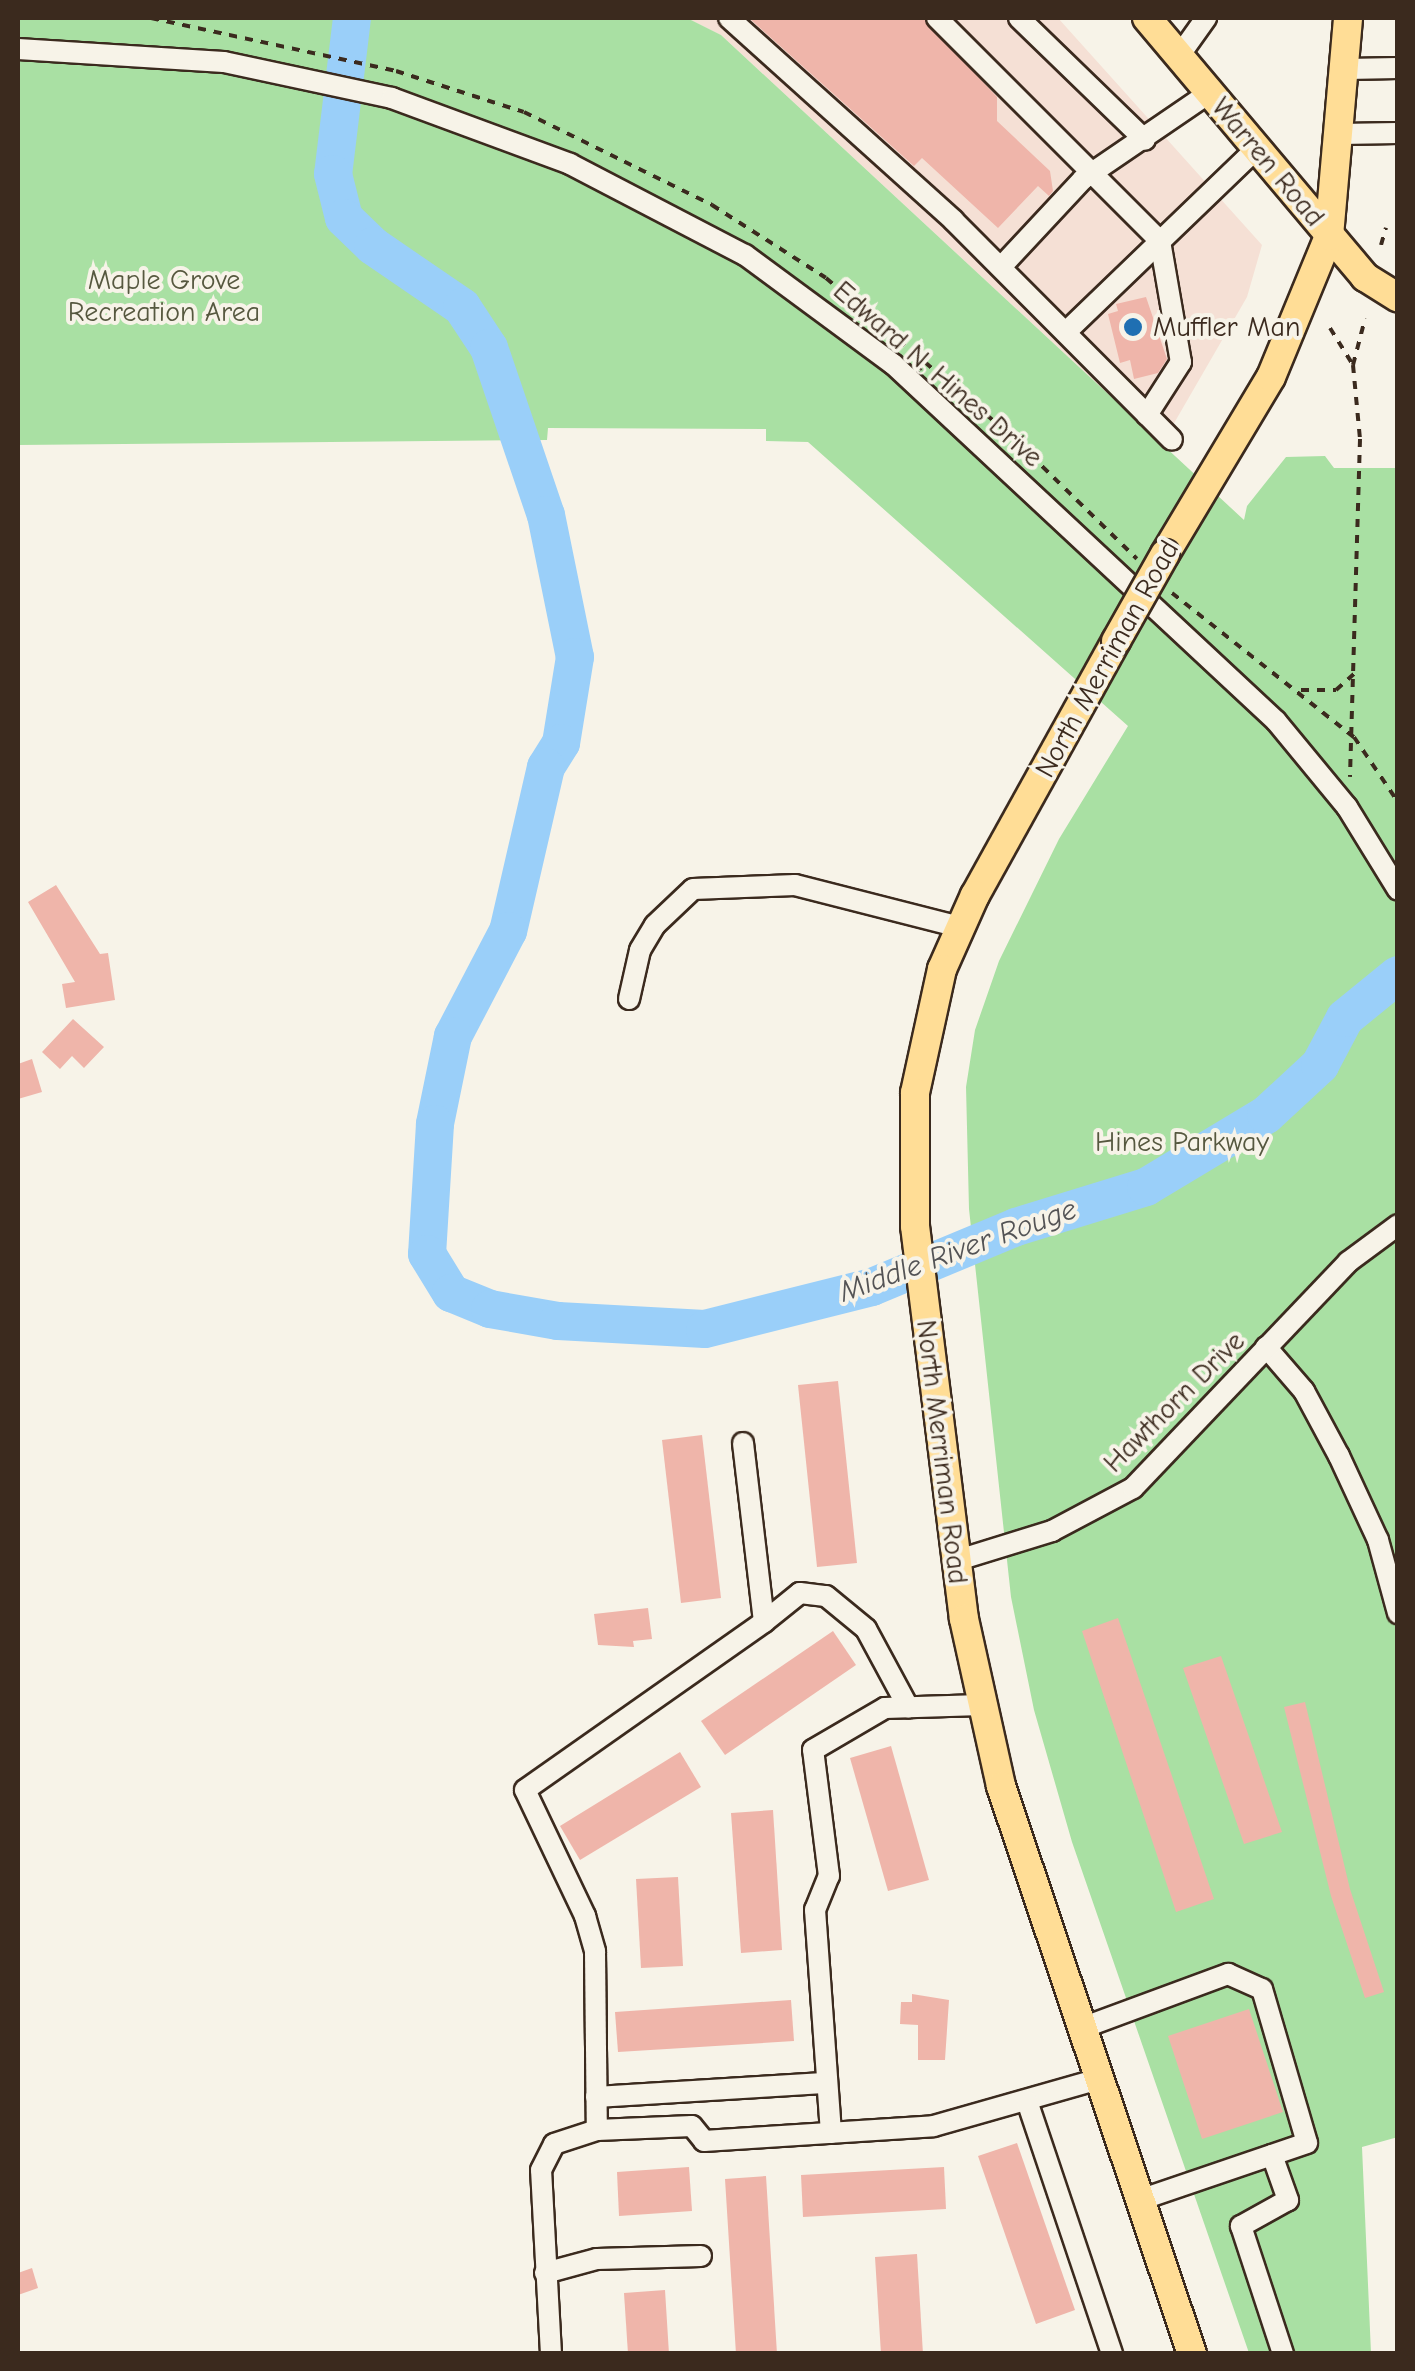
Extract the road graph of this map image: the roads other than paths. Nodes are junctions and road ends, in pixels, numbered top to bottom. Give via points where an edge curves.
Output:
1 (728, 18) edge
2 (937, 18) edge
3 (1019, 18) edge
4 (1146, 18) edge
5 (1206, 18) edge
6 (1348, 18) edge
7 (18, 49) edge
8 (1179, 56) junction
9 (1398, 68) edge
10 (1347, 69) junction
11 (1209, 93) junction
12 (1398, 133) edge
13 (1340, 134) junction
14 (1145, 140) junction
15 (1255, 150) junction
16 (1096, 171) junction
17 (1330, 236) junction
18 (1160, 242) junction
19 (1001, 267) junction
20 (1398, 298) edge
21 (1066, 332) junction
22 (1147, 414) junction
23 (1172, 440) dead end
24 (1398, 890) edge
25 (960, 927) junction
26 (628, 1000) dead end
27 (1398, 1226) edge
28 (1266, 1348) junction
29 (743, 1443) dead end
30 (955, 1561) junction
31 (1398, 1613) edge
32 (764, 1622) junction
33 (982, 1704) junction
34 (908, 1707) junction
35 (1082, 2028) junction
36 (1098, 2079) junction
37 (824, 2083) junction
38 (596, 2097) junction
39 (1027, 2101) junction
40 (597, 2130) junction
41 (831, 2133) junction
42 (1272, 2155) junction
43 (1140, 2200) junction
44 (700, 2256) dead end
45 (545, 2272) junction
46 (551, 2354) edge
47 (1112, 2354) edge
48 (1192, 2354) edge
49 (1283, 2354) edge

1 - 19 street
2 - 16 street
3 - 14 street
4 - 8 main road, Warren Road
5 - 8 street
6 - 10 main road, North Merriman Road
7 - 24 street, Edward N. Hines Drive via 133,52 306,77 392,98 649,199 821,307 948,414 1276,721 1347,807
8 - 11 main road, Warren Road
9 - 10 street
10 - 13 main road, North Merriman Road
11 - 14 street
11 - 15 main road, Warren Road
12 - 13 street
13 - 17 main road, North Merriman Road
14 - 16 street
15 - 17 main road, Warren Road
15 - 18 street
16 - 18 street
16 - 19 street
17 - 20 main road, Warren Road via 1365,277
17 - 25 main road, North Merriman Road, bridge via 1271,377 1165,554
18 - 21 street
18 - 22 street via 1182,362
19 - 21 street
21 - 22 street
22 - 23 street
25 - 26 street via 795,885 694,889 655,925 640,950
25 - 30 main road, North Merriman Road via 920,1059 914,1226
27 - 28 street, Hawthorn Drive via 1348,1262
28 - 30 street, Hawthorn Drive via 1133,1488 1052,1531
28 - 31 street via 1304,1391 1340,1456 1378,1540
29 - 32 street
30 - 33 main road, North Merriman Road
32 - 34 street via 800,1593 826,1596 866,1629
32 - 38 street via 525,1790 586,1916 595,1952
33 - 34 street
33 - 35 main road, North Merriman Road via 1001,1786
34 - 37 street via 885,1708 813,1750 829,1876 815,1910
35 - 36 main road, North Merriman Road
35 - 42 street via 1228,1974 1262,1989 1307,2143
36 - 39 street
36 - 43 main road, North Merriman Road
37 - 38 street
37 - 41 street
38 - 40 street
39 - 41 street via 934,2126
39 - 47 street
40 - 41 street via 692,2126 704,2142
40 - 45 street via 554,2144 541,2170
42 - 43 street
42 - 49 street via 1288,2200 1241,2226
43 - 48 main road, North Merriman Road
44 - 45 street via 596,2259
45 - 46 street

